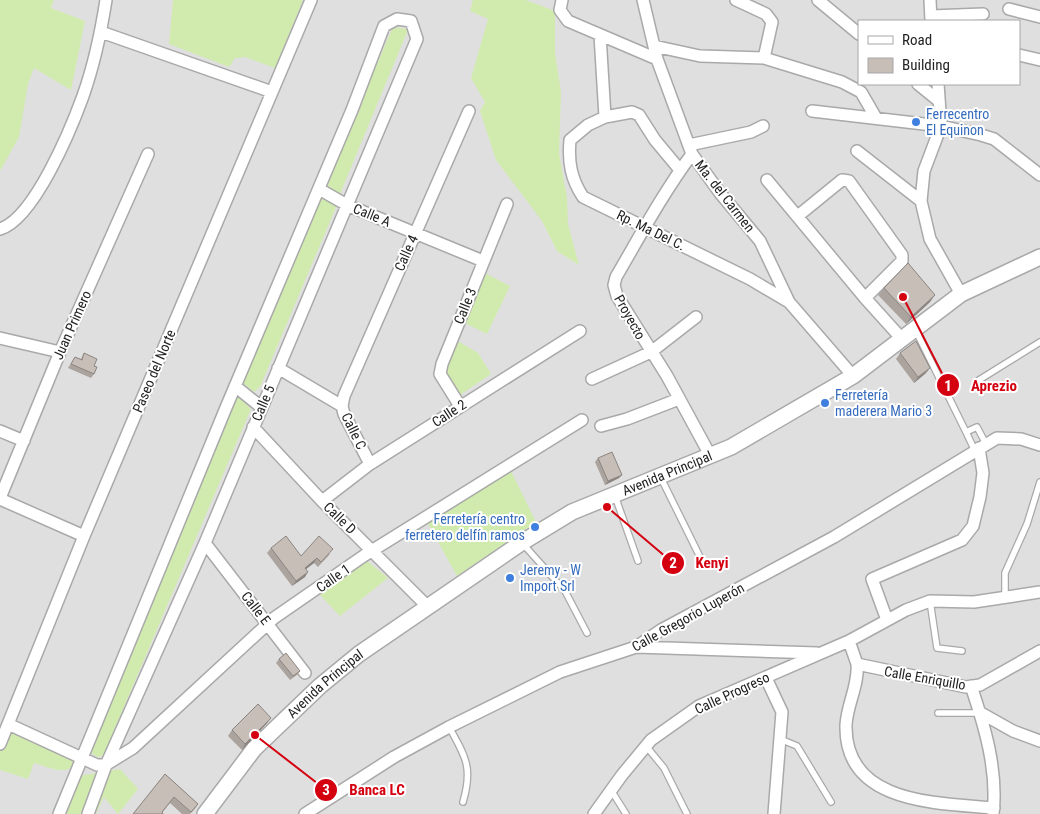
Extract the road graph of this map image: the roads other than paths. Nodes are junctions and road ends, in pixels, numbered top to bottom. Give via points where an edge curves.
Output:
1 (106, 0) edge
2 (311, 0) edge
3 (562, 0) edge
4 (643, 0) edge
5 (818, 0) edge
6 (930, 0) edge
7 (739, 1) edge
8 (1009, 9) dead end
9 (983, 14) dead end
10 (1040, 17) edge
11 (931, 18) edge
12 (101, 32) junction
13 (858, 33) edge
14 (600, 35) junction
15 (654, 46) junction
16 (1020, 55) edge
17 (764, 58) junction
18 (657, 60) junction
19 (1040, 60) edge
20 (919, 85) edge
21 (938, 85) edge
22 (272, 92) junction
23 (939, 101) junction
24 (469, 111) dead end
25 (812, 111) dead end
26 (605, 118) junction
27 (876, 118) junction
28 (764, 126) dead end
29 (941, 126) junction
30 (690, 150) junction
31 (857, 151) dead end
32 (148, 154) dead end
33 (680, 170) junction
34 (1040, 174) edge
35 (767, 180) dead end
36 (319, 188) junction
37 (921, 201) junction
38 (507, 204) dead end
39 (347, 205) junction
40 (799, 215) junction
41 (645, 227) junction
42 (0, 229) edge
43 (415, 233) junction
44 (1037, 260) edge
45 (483, 261) junction
46 (961, 294) junction
47 (865, 298) junction
48 (789, 302) junction
49 (696, 317) dead end
50 (915, 329) junction
51 (580, 331) dead end
52 (0, 338) edge
53 (902, 339) junction
54 (1040, 342) edge
55 (60, 352) junction
56 (651, 352) junction
57 (278, 368) junction
58 (853, 376) junction
59 (592, 379) dead end
60 (979, 380) dead end
61 (235, 386) junction
62 (679, 399) junction
63 (343, 401) junction
64 (460, 406) junction
65 (261, 407) junction
66 (582, 420) dead end
67 (601, 426) dead end
68 (253, 427) junction
69 (0, 431) edge
70 (966, 432) junction
71 (24, 441) junction
72 (1040, 445) edge
73 (980, 448) junction
74 (710, 455) junction
75 (370, 464) junction
76 (660, 476) junction
77 (1040, 482) edge
78 (615, 494) junction
79 (0, 498) edge
80 (322, 501) junction
81 (84, 536) junction
82 (205, 543) junction
83 (521, 543) junction
84 (375, 551) junction
85 (700, 559) dead end
86 (638, 561) dead end
87 (1040, 592) edge
88 (1005, 599) junction
89 (930, 601) junction
90 (428, 607) junction
91 (887, 620) junction
92 (269, 624) junction
93 (587, 633) dead end
94 (849, 642) junction
95 (636, 647) junction
96 (962, 651) dead end
97 (1040, 651) edge
98 (821, 653) junction
99 (857, 664) junction
100 (305, 673) dead end
101 (766, 678) junction
102 (971, 686) junction
103 (981, 713) junction
104 (938, 714) dead end
105 (8, 724) junction
106 (449, 728) junction
107 (780, 739) junction
108 (1040, 741) edge
109 (0, 744) edge
110 (646, 746) junction
111 (82, 757) junction
112 (106, 764) junction
113 (611, 790) junction
114 (463, 802) dead end
115 (831, 802) dead end
116 (994, 811) edge
117 (59, 814) edge
118 (88, 814) edge
119 (204, 814) edge
120 (306, 814) edge
121 (594, 814) edge
122 (626, 814) edge
123 (687, 814) edge
124 (774, 814) edge

1 - 12 street
2 - 22 street, Paseo del Norte
3 - 14 street via 560,10 568,21
4 - 15 street, Ma. del Carmen
5 - 13 street
6 - 11 street
7 - 17 street via 766,14 772,22
8 - 10 street
9 - 11 street
12 - 22 street
12 - 42 street via 83,96 45,180 24,213
14 - 18 street
14 - 26 street
15 - 17 street via 700,56
15 - 18 street, Ma. del Carmen
16 - 19 street
17 - 27 street via 856,88
18 - 30 street, Ma. del Carmen
20 - 23 street
21 - 23 street
22 - 81 street, Paseo del Norte
23 - 29 street
24 - 43 street, Calle 4
25 - 27 street
26 - 33 street via 632,112 639,115
26 - 41 street, Rp. Ma Del C. via 588,125 570,140 573,182 583,197
27 - 29 street
28 - 30 street
29 - 34 street via 994,140
29 - 37 street via 924,171
30 - 33 street, Proyecto
30 - 48 street, Ma. del Carmen via 760,241
31 - 37 street
32 - 55 street, Juan Primero
33 - 41 street, Proyecto
35 - 40 street
36 - 39 street, Calle A
36 - 39 street, Calle 5 via 384,26 397,19 411,21 417,39
36 - 61 street
37 - 46 street via 930,239
38 - 45 street, Calle 3
39 - 43 street, Calle A
39 - 57 street, Calle 5
40 - 47 street
40 - 47 street via 842,180 849,181 902,255 902,261
41 - 48 street, Rp. Ma Del C.
41 - 56 street, Proyecto via 614,285 617,296
43 - 45 street, Calle A
43 - 63 street, Calle 4
44 - 46 street, Avenida Principal
45 - 64 street, Calle 3 via 440,374
46 - 50 street, Avenida Principal
47 - 53 street
48 - 58 street
49 - 56 street
50 - 53 street, Avenida Principal
50 - 70 lane
51 - 64 street, Calle 2
52 - 55 street
53 - 58 street, Avenida Principal
54 - 60 lane
55 - 71 street, Juan Primero
56 - 59 street
56 - 62 street, Proyecto
57 - 63 street
57 - 65 street, Calle 5
58 - 74 street, Avenida Principal
61 - 65 street
61 - 111 street
62 - 67 street
62 - 74 street, Proyecto
63 - 75 street, Calle C via 344,414
64 - 75 street, Calle 2
65 - 68 street, Calle 5
66 - 84 street, Calle 1
68 - 80 street, Calle D
68 - 82 street, Calle 5
69 - 71 street
70 - 73 lane
70 - 73 lane via 977,427
71 - 79 street, Juan Primero
72 - 73 street, Calle Gregorio Luperón via 1021,439 997,438
73 - 91 street via 983,473 980,497 973,526 962,540 872,579
73 - 95 street, Calle Gregorio Luperón via 834,537 661,630
74 - 76 street, Avenida Principal
75 - 80 street, Calle 2
76 - 78 street, Avenida Principal
76 - 85 lane
77 - 88 lane via 1028,524 1005,574
78 - 83 street, Avenida Principal via 572,512
78 - 86 lane
79 - 81 street
80 - 84 street, Calle D
81 - 105 street, Paseo del Norte
82 - 92 street, Calle E
82 - 112 street, Calle 5
83 - 90 street, Avenida Principal
83 - 93 lane via 565,591
84 - 90 street, Calle D
84 - 92 street, Calle 1
87 - 88 street
88 - 89 street
89 - 91 street, Calle Progreso
89 - 96 lane via 937,648
90 - 119 street, Avenida Principal via 359,654 320,686 254,748
91 - 94 street, Calle Progreso
92 - 100 street, Calle E
92 - 112 street, Calle 1 via 133,748
94 - 98 street, Calle Progreso
94 - 99 street
95 - 98 street
95 - 106 street, Calle Gregorio Luperón via 560,672
97 - 102 street, Calle Enriquillo via 980,685
98 - 101 street, Calle Progreso
99 - 102 street, Calle Enriquillo
99 - 116 street via 846,722 847,744 868,780 900,796
101 - 107 street via 782,712
101 - 110 street, Calle Progreso via 699,706
102 - 103 street
103 - 104 lane
103 - 108 street via 1013,732
103 - 116 street via 988,739
105 - 109 street, Paseo del Norte
105 - 111 street
106 - 114 lane via 469,768
106 - 120 street, Calle Gregorio Luperón via 394,757
107 - 115 lane via 800,750
107 - 124 street
110 - 113 street, Calle Progreso
110 - 123 lane via 664,768
111 - 112 street via 98,765
111 - 117 street
112 - 118 street, Calle 5
113 - 121 street, Calle Progreso
113 - 122 lane

